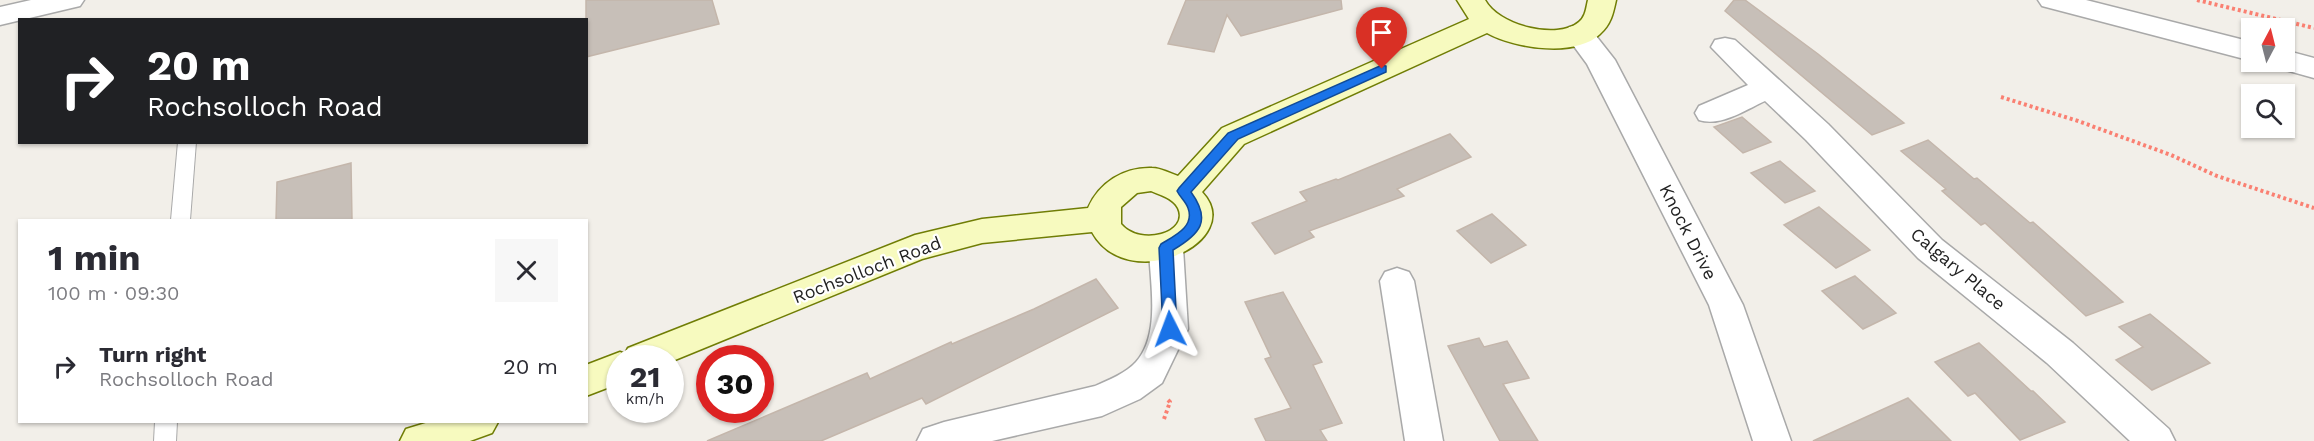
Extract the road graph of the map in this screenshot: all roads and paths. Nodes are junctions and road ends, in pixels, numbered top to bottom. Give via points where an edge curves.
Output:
1 (70, 0) edge
2 (1602, 0) edge
3 (2052, 0) edge
4 (2197, 0) edge
5 (1479, 10) edge
6 (0, 15) edge
7 (2314, 28) edge
8 (1579, 34) junction
9 (1725, 47) dead end
10 (2241, 49) edge
11 (2295, 63) edge
12 (2314, 68) edge
13 (1769, 88) junction
14 (2001, 97) dead end
15 (1710, 113) dead end
16 (187, 144) edge
17 (1184, 191) junction
18 (2314, 208) edge
19 (181, 219) edge
20 (1102, 219) junction
21 (1166, 248) junction
22 (1397, 281) dead end
23 (673, 345) edge
24 (606, 373) edge
25 (588, 380) edge
26 (166, 423) edge
27 (476, 423) edge
28 (165, 441) edge
29 (418, 441) edge
30 (936, 441) edge
31 (1424, 441) edge
32 (1772, 441) edge
33 (2156, 441) edge

1 - 6 street
2 - 8 street via 1601,14 1594,26
3 - 10 street
4 - 7 path
5 - 8 street via 1504,30 1543,39
5 - 17 street via 1233,136
8 - 32 street, Knock Drive via 1600,60 1726,305
9 - 13 street, Calgary Place
11 - 12 street
13 - 15 street
13 - 33 street, Calgary Place via 1930,249 2060,353
14 - 18 path via 2078,121 2217,176
16 - 19 lane
17 - 20 street via 1153,179 1126,185 1111,195
17 - 21 street via 1195,207 1196,219 1189,234
20 - 21 street via 1111,236 1130,247
20 - 23 street, Rochsolloch Road via 982,231 915,248
21 - 30 street via 1170,329 1149,372 1102,400
22 - 31 street
24 - 25 street
26 - 28 lane
27 - 29 street

